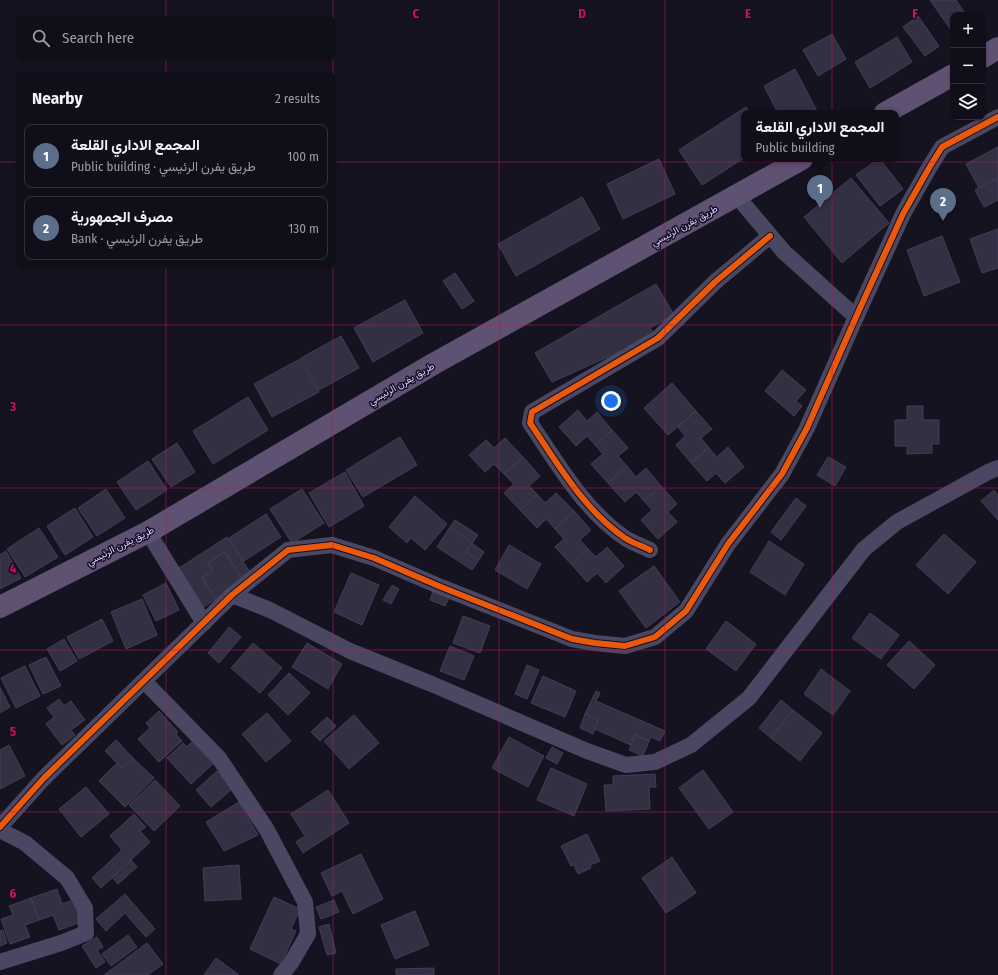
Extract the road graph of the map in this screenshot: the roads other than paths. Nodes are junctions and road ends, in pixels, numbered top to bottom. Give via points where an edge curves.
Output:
1 (998, 48) edge
2 (986, 55) edge
3 (950, 76) edge
4 (890, 110) edge
5 (998, 117) edge
6 (797, 162) edge
7 (736, 196) junction
8 (770, 236) junction
9 (856, 316) junction
10 (998, 468) edge
11 (148, 532) junction
12 (650, 550) dead end
13 (232, 595) junction
14 (0, 607) edge
15 (204, 623) junction
16 (144, 681) junction
17 (0, 829) edge
18 (0, 962) edge
19 (281, 975) edge

1 - 2 main road
3 - 4 main road
5 - 9 street via 942,147 903,214
6 - 7 main road, طريق يفرن الرئيسي
7 - 8 street
7 - 11 main road, طريق يفرن الرئيسي via 435,363
8 - 9 street via 784,252
8 - 12 street via 715,282 658,338 532,412 530,423 593,511 626,538
9 - 13 street via 807,428 782,474 728,544 686,611 655,637 625,646 572,639 374,558 332,545 288,550
10 - 13 street via 897,522 864,549 750,698 691,745 655,762 626,765 587,751 462,696 350,651 270,610
11 - 14 main road, طريق يفرن الرئيسي
11 - 15 street
13 - 15 street
15 - 16 street
16 - 17 street via 44,778
16 - 19 street via 219,758 267,830 305,902 308,934
17 - 18 street via 25,843 67,878 84,908 86,933

